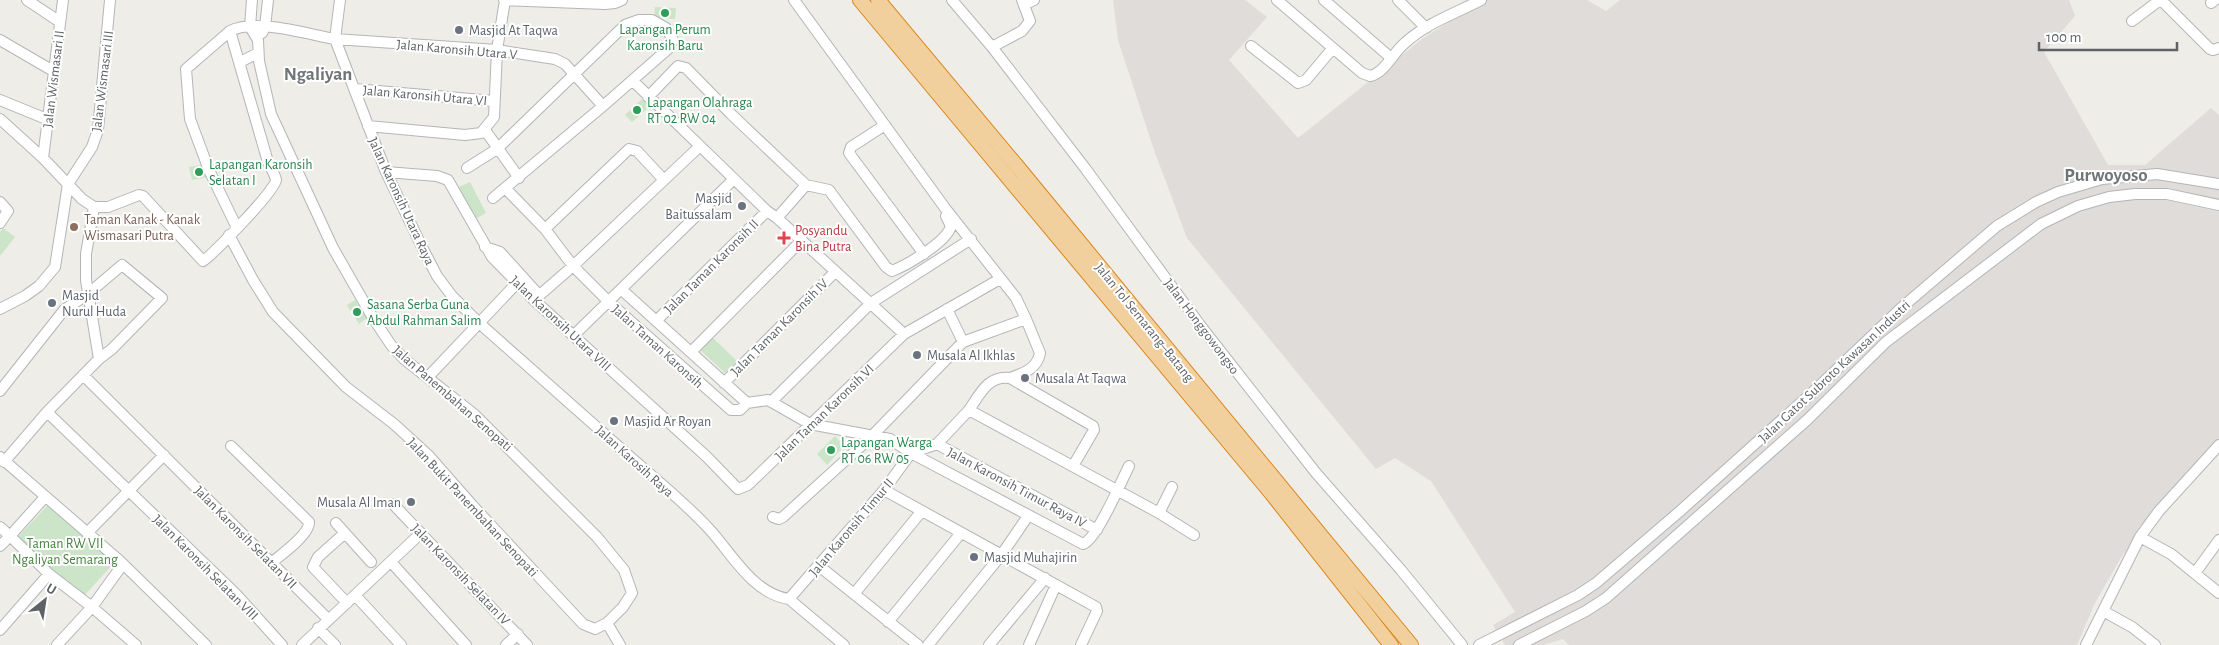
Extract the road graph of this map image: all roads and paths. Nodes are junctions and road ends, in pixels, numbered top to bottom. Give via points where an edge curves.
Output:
1 (27, 0) edge
2 (63, 0) edge
3 (110, 0) edge
4 (252, 0) edge
5 (268, 0) edge
6 (340, 0) edge
7 (505, 0) edge
8 (622, 0) edge
9 (794, 0) edge
10 (860, 0) edge
11 (878, 0) edge
12 (952, 0) edge
13 (1034, 0) edge
14 (1277, 0) edge
15 (1324, 0) edge
16 (1398, 0) edge
17 (1481, 0) edge
18 (2160, 0) edge
19 (1023, 2) edge
20 (2132, 21) dead end
21 (60, 22) junction
22 (250, 27) junction
23 (265, 27) junction
24 (1426, 28) junction
25 (230, 31) junction
26 (335, 39) junction
27 (0, 40) edge
28 (258, 40) junction
29 (1251, 46) dead end
30 (992, 47) junction
31 (1332, 48) junction
32 (2219, 48) edge
33 (497, 50) junction
34 (258, 53) junction
35 (1390, 57) junction
36 (240, 62) junction
37 (55, 72) junction
38 (573, 73) junction
39 (632, 81) junction
40 (355, 88) junction
41 (648, 97) junction
42 (0, 100) edge
43 (494, 101) junction
44 (603, 106) junction
45 (0, 118) edge
46 (48, 120) junction
47 (368, 126) junction
48 (884, 126) junction
49 (485, 130) junction
50 (699, 147) junction
51 (496, 149) junction
52 (44, 158) junction
53 (467, 168) dead end
54 (386, 172) junction
55 (519, 178) junction
56 (734, 179) junction
57 (664, 180) junction
58 (68, 184) junction
59 (2219, 184) edge
60 (806, 185) junction
61 (506, 189) junction
62 (493, 198) dead end
63 (0, 202) edge
64 (2219, 205) edge
65 (94, 207) junction
66 (767, 211) junction
67 (777, 218) junction
68 (0, 223) edge
69 (545, 229) junction
70 (233, 232) junction
71 (971, 239) junction
72 (802, 240) junction
73 (485, 247) junction
74 (924, 254) junction
75 (573, 266) junction
76 (835, 272) junction
77 (1000, 279) junction
78 (517, 283) junction
79 (622, 290) junction
80 (89, 293) junction
81 (537, 297) junction
82 (609, 302) junction
83 (871, 303) junction
84 (0, 309) edge
85 (947, 309) junction
86 (1026, 319) junction
87 (656, 321) junction
88 (478, 322) junction
89 (574, 334) junction
90 (904, 334) junction
91 (963, 342) junction
92 (691, 352) junction
93 (97, 360) junction
94 (83, 375) junction
95 (428, 377) junction
96 (1010, 378) junction
97 (724, 383) junction
98 (0, 391) edge
99 (771, 402) junction
100 (746, 403) junction
101 (969, 410) junction
102 (48, 412) junction
103 (810, 424) junction
104 (871, 436) junction
105 (937, 444) junction
106 (2219, 445) edge
107 (231, 446) dead end
108 (911, 453) junction
109 (164, 455) junction
110 (2, 460) edge
111 (1073, 466) junction
112 (1128, 466) dead end
113 (1172, 487) dead end
114 (743, 488) joint
115 (884, 490) junction
116 (1117, 490) junction
117 (128, 491) junction
118 (45, 497) junction
119 (393, 504) dead end
120 (921, 512) junction
121 (1159, 513) junction
122 (1028, 516) junction
123 (773, 517) dead end
124 (336, 522) dead end
125 (0, 528) edge
126 (1097, 530) junction
127 (87, 533) junction
128 (345, 533) junction
129 (421, 533) junction
130 (961, 533) junction
131 (1194, 534) dead end
132 (10, 536) junction
133 (2140, 537) junction
134 (2219, 540) edge
135 (0, 546) edge
136 (1002, 554) junction
137 (371, 562) dead end
138 (391, 562) junction
139 (271, 563) junction
140 (123, 564) junction
141 (819, 566) junction
142 (2195, 573) junction
143 (49, 574) junction
144 (1045, 578) junction
145 (1056, 585) junction
146 (2219, 593) edge
147 (854, 594) junction
148 (355, 595) junction
149 (789, 599) junction
150 (347, 603) junction
151 (92, 606) junction
152 (2103, 611) junction
153 (328, 619) junction
154 (888, 622) junction
155 (607, 623) junction
156 (318, 628) junction
157 (0, 630) edge
158 (518, 634) junction
159 (59, 644) edge
160 (136, 645) edge
161 (206, 645) edge
162 (282, 645) edge
163 (302, 645) edge
164 (335, 645) edge
165 (401, 645) edge
166 (466, 645) edge
167 (506, 645) edge
168 (527, 645) edge
169 (620, 645) edge
170 (844, 645) edge
171 (918, 645) edge
172 (928, 645) edge
173 (989, 645) edge
174 (1029, 645) edge
175 (1081, 645) edge
176 (1391, 645) edge
177 (1411, 645) edge
178 (1462, 645) edge
179 (1479, 645) edge
180 (1519, 645) edge
181 (2086, 645) edge
182 (2155, 645) edge

1 - 21 street
2 - 21 street, Jalan Wismasari II
3 - 58 street, Jalan Wismasari III via 98,130 92,147
4 - 22 street
5 - 23 street, Jalan Panembahan Senopati
6 - 26 street, Jalan Karonsih Utara Raya
7 - 8 street via 605,4
7 - 33 street
9 - 48 street
10 - 176 highway, Jalan Tol Semarang–Batang via 1272,494
11 - 177 highway, Jalan Tol Semarang–Batang
12 - 30 street, Jalan Honggowongso
13 - 19 street
14 - 31 street
15 - 35 street
16 - 24 street
17 - 24 street
18 - 20 street
18 - 32 street via 2210,49
19 - 30 street via 1030,21 1026,28
21 - 37 street, Jalan Wismasari II
22 - 23 street
22 - 25 street
22 - 28 street
23 - 26 street
23 - 28 street, Jalan Panembahan Senopati
24 - 35 street
25 - 36 street
25 - 70 street, Jalan Bukit Panembahan Senopati via 198,57 186,73 190,119
26 - 33 street, Jalan Karonsih Utara V
26 - 40 street, Jalan Karonsih Utara Raya
27 - 37 street
28 - 34 street, Jalan Panembahan Senopati
29 - 31 street via 1298,83 1306,80
30 - 178 street, Jalan Honggowongso via 1200,325 1316,473
31 - 35 street via 1370,76 1379,72
33 - 38 street, Jalan Karonsih Utara V via 555,59
33 - 43 street
34 - 36 street
34 - 95 street, Jalan Panembahan Senopati via 271,114 333,248 363,303 391,344 404,359
36 - 70 street via 276,182
37 - 46 street, Jalan Wismasari II
38 - 39 street via 625,24 652,20 666,28 673,38 672,43
38 - 44 street, Jalan Karonsih Utara V
38 - 51 street
39 - 41 street
39 - 44 street
40 - 43 street, Jalan Karonsih Utara VI
40 - 47 street, Jalan Karonsih Utara Raya
41 - 50 street
41 - 60 street via 675,68 683,66
42 - 46 street
43 - 49 street via 494,117
44 - 55 street
45 - 52 street
46 - 52 street, Jalan Wismasari II
47 - 49 street via 465,134
47 - 54 street, Jalan Karonsih Utara Raya
48 - 71 street
48 - 74 street via 950,222 949,232
48 - 74 street via 852,147 849,153
49 - 51 street
50 - 56 street
50 - 57 street
51 - 53 street
51 - 55 street
52 - 58 street
54 - 73 street, Jalan Karonsih Utara VIII via 437,176 448,180
54 - 88 street, Jalan Karonsih Utara Raya via 437,276
55 - 61 street
56 - 66 street
56 - 79 street
57 - 69 street via 637,151 628,149
57 - 75 street
58 - 65 street
58 - 84 street via 55,267 39,286
59 - 179 street, Jalan Gatot Subroto Kawasan Industri via 2157,174 2102,179 2058,192 1997,226 1900,309 1815,390 1630,555 1578,594
60 - 67 street
60 - 74 street via 829,190 890,270
61 - 62 street
61 - 69 street, Jalan Taman Karonsih
63 - 68 street via 8,211
64 - 180 street, Jalan Gatot Subroto Kawasan Industri via 2167,194 2126,195 2078,206 2041,224 1886,342 1807,420 1606,598
65 - 70 street via 108,207 143,196 202,261
65 - 80 street via 86,254
66 - 67 street
66 - 87 street, Jalan Taman Karonsih II
67 - 72 street
69 - 75 street, Jalan Taman Karonsih
70 - 155 street, Jalan Bukit Panembahan Senopati via 253,280 273,312 346,386 429,456 583,624 595,629
71 - 77 street
71 - 83 street
72 - 76 street
72 - 92 street
73 - 78 street, Jalan Karonsih Utara VIII
73 - 81 street via 500,252
75 - 81 street
75 - 82 street, Jalan Taman Karonsih
76 - 83 street
76 - 97 street, Jalan Taman Karonsih IV
77 - 85 street, Jalan Taman Karonsih VI
77 - 86 street via 1016,298
78 - 81 street, Jalan Karonsih Utara VIII
78 - 88 street
79 - 82 street
79 - 87 street, Jalan Taman Karonsih
80 - 93 street
80 - 93 street via 122,264 162,298
80 - 98 street via 64,310
81 - 89 street, Jalan Karonsih Utara VIII
82 - 89 street
82 - 100 street, Jalan Taman Karonsih via 727,407 737,410
83 - 90 street
83 - 99 street
85 - 90 street, Jalan Taman Karonsih VI
85 - 91 street
86 - 91 street
86 - 96 street via 1040,353 1039,359 1030,369
87 - 92 street, Jalan Taman Karonsih
88 - 95 street
88 - 149 street, Jalan Karosih Raya via 671,493 761,586 776,597
89 - 114 street, Jalan Karonsih Utara VIII via 738,489
90 - 103 street, Jalan Taman Karonsih VI
91 - 104 street
92 - 97 street, Jalan Taman Karonsih
93 - 94 street
94 - 102 street
94 - 109 street, Jalan Karonsih Selatan VII
95 - 155 street, Jalan Panembahan Senopati via 475,415 597,537 624,570 632,593
96 - 101 street via 992,380
96 - 111 street via 1091,424 1094,430
97 - 100 street, Jalan Taman Karonsih
99 - 100 street, Jalan Taman Karonsih
99 - 103 street
101 - 105 street
101 - 111 street
102 - 110 street
102 - 117 street, Jalan Karonsih Selatan VIII
103 - 104 street, Jalan Karonsih Timur Raya IV
103 - 114 street, Jalan Taman Karonsih VI
104 - 108 street, Jalan Karonsih Timur Raya IV via 890,438
104 - 123 street via 783,517
105 - 108 street
105 - 126 street, Jalan Karonsih Timur Raya IV
106 - 133 street via 2159,511
107 - 139 street via 309,522 302,536
108 - 115 street, Jalan Karonsih Timur II
108 - 122 street, Jalan Karonsih Timur Raya IV
109 - 117 street
109 - 139 street, Jalan Karonsih Selatan VII
110 - 118 street
111 - 116 street
112 - 116 street, Jalan Karonsih Timur Raya IV
113 - 121 street
115 - 120 street
115 - 141 street, Jalan Karonsih Timur II
116 - 121 street
116 - 126 street, Jalan Karonsih Timur Raya IV
117 - 127 street
117 - 162 street, Jalan Karonsih Selatan VIII via 236,594
118 - 127 street
118 - 132 street
119 - 129 street, Jalan Karonsih Selatan IV
120 - 130 street
120 - 147 street
121 - 131 street
122 - 126 street, Jalan Karonsih Timur Raya IV via 1084,544
122 - 136 street
124 - 128 street
125 - 132 street
127 - 140 street
128 - 137 street
128 - 150 street via 318,557 313,567
129 - 138 street
129 - 158 street, Jalan Karonsih Selatan IV
130 - 136 street
130 - 154 street
132 - 135 street
132 - 143 street
133 - 142 street via 2171,554
133 - 152 street
134 - 142 street
136 - 144 street
136 - 172 street
138 - 148 street
138 - 166 street
139 - 153 street, Jalan Karonsih Selatan VII
140 - 151 street
140 - 161 street
141 - 147 street
141 - 149 street, Jalan Karonsih Timur II
142 - 146 street
143 - 151 street
143 - 157 street
144 - 145 street
144 - 173 street
145 - 174 street
145 - 175 street via 1096,607 1097,612
147 - 154 street
148 - 150 street
148 - 165 street
149 - 170 street, Jalan Karosih Raya
150 - 153 street
151 - 159 street
151 - 160 street
152 - 181 street
152 - 182 street
153 - 156 street
154 - 171 street
155 - 169 street
156 - 163 street
156 - 164 street
158 - 167 street
158 - 168 street, Jalan Karonsih Selatan IV

